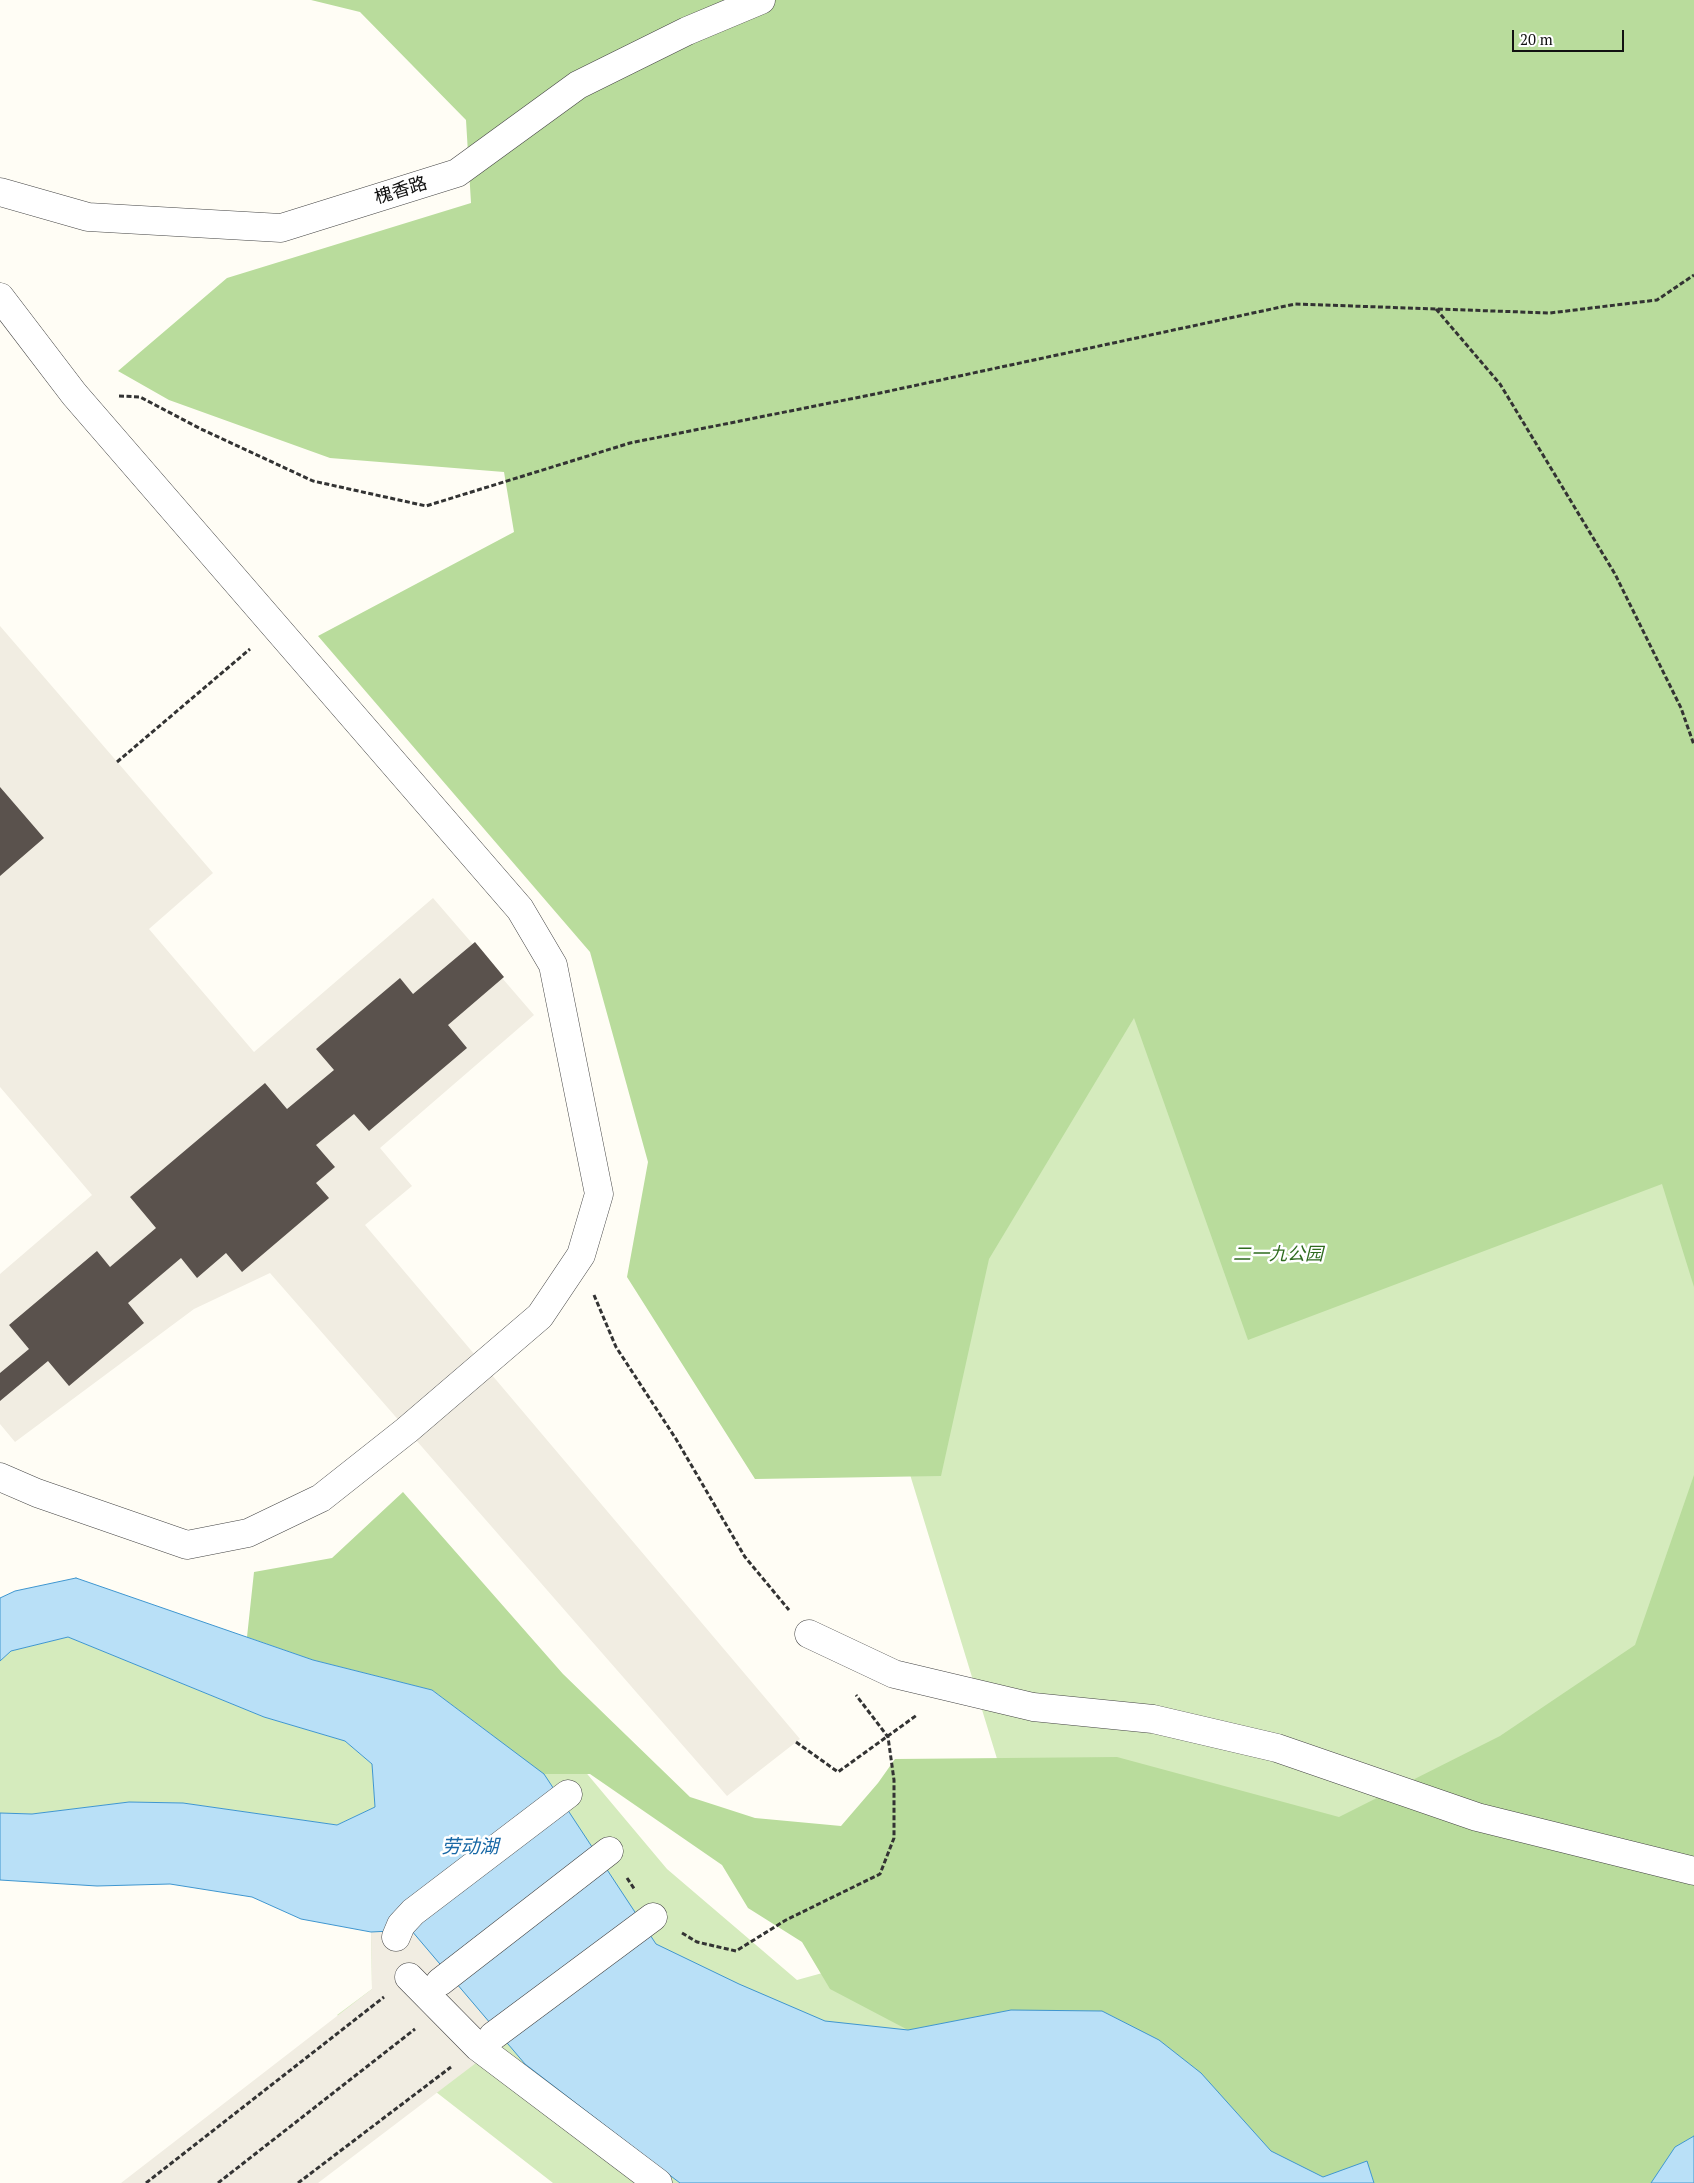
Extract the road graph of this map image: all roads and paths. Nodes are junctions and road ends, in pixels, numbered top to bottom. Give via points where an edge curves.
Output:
1 (761, 0) edge
2 (0, 192) edge
3 (1694, 275) edge
4 (0, 297) edge
5 (1436, 309) junction
6 (74, 394) junction
7 (274, 626) junction
8 (1694, 745) edge
9 (117, 762) dead end
10 (581, 1255) junction
11 (0, 1477) edge
12 (809, 1634) joint
13 (953, 1688) junction
14 (852, 1689) dead end
15 (888, 1737) junction
16 (796, 1742) dead end
17 (568, 1794) dead end
18 (610, 1851) joint
19 (1694, 1871) edge
20 (653, 1917) junction
21 (396, 1937) dead end
22 (409, 1977) joint
23 (440, 1982) dead end
24 (440, 2009) junction
25 (485, 2042) junction
26 (146, 2183) edge
27 (218, 2183) edge
28 (298, 2183) edge
29 (658, 2183) edge

1 - 2 street, 槐香路 via 687,31 578,85 457,174 281,228 88,217
3 - 5 path via 1657,300 1550,313
4 - 6 street
5 - 6 path via 1295,304 630,443 426,506 312,480 140,397
5 - 8 path via 1500,384 1615,574 1681,708
6 - 7 street
7 - 9 path via 232,666
7 - 10 street via 520,909 553,965 598,1194
10 - 11 street via 540,1316 407,1430 321,1498 248,1533 187,1545
10 - 12 path via 595,1299 616,1347 676,1439 746,1557
12 - 13 street via 894,1674
13 - 15 path
13 - 19 street via 1033,1707 1153,1719 1277,1748 1477,1817
14 - 15 path
15 - 16 path via 838,1772
15 - 20 path via 894,1780 894,1838 880,1874 786,1920 736,1951 697,1942
17 - 21 street via 413,1912 401,1925
18 - 20 path
18 - 23 street
20 - 25 street
22 - 24 street
22 - 26 path
24 - 25 street
24 - 27 path
25 - 28 path
25 - 29 street

